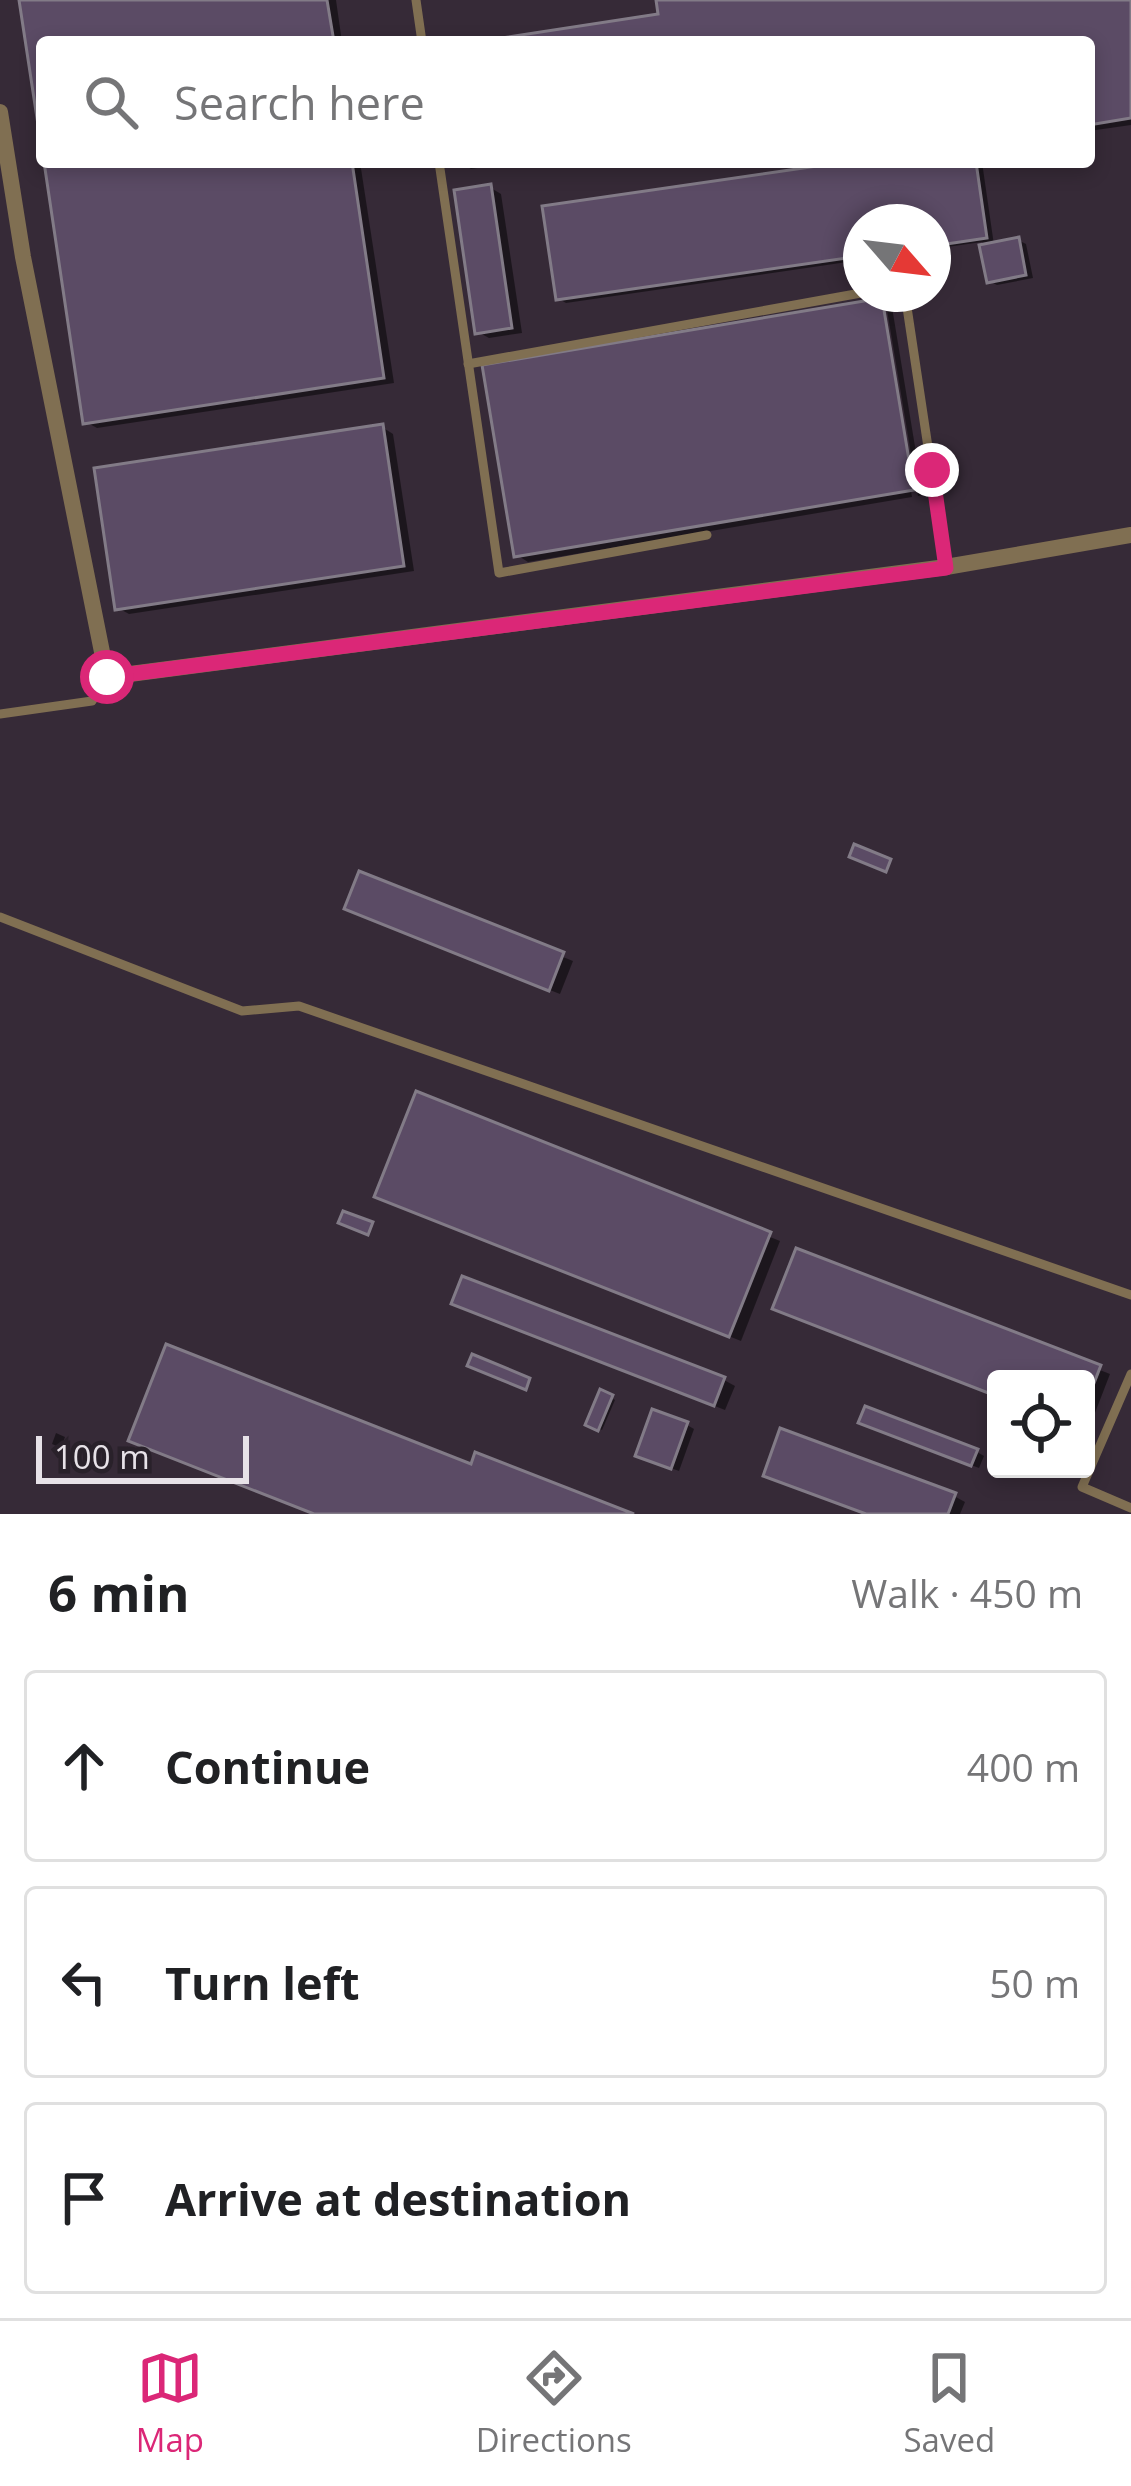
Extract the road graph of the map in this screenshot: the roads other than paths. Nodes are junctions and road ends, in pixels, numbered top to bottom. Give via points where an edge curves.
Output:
1 (416, 0) edge
2 (421, 36) edge
3 (0, 112) edge
4 (440, 168) edge
5 (843, 295) edge
6 (907, 312) edge
7 (468, 364) junction
8 (707, 535) dead end
9 (1131, 535) edge
10 (946, 568) junction
11 (107, 677) junction
12 (0, 714) edge
13 (0, 917) edge
14 (1131, 1294) edge
15 (1131, 1374) edge
16 (1131, 1508) edge

1 - 2 lane
3 - 11 street
4 - 7 lane
5 - 7 lane
6 - 10 lane
7 - 8 lane via 499,573
9 - 10 street
10 - 11 street
11 - 12 lane via 92,701
13 - 14 lane via 242,1011 299,1006
15 - 16 lane via 1082,1486

